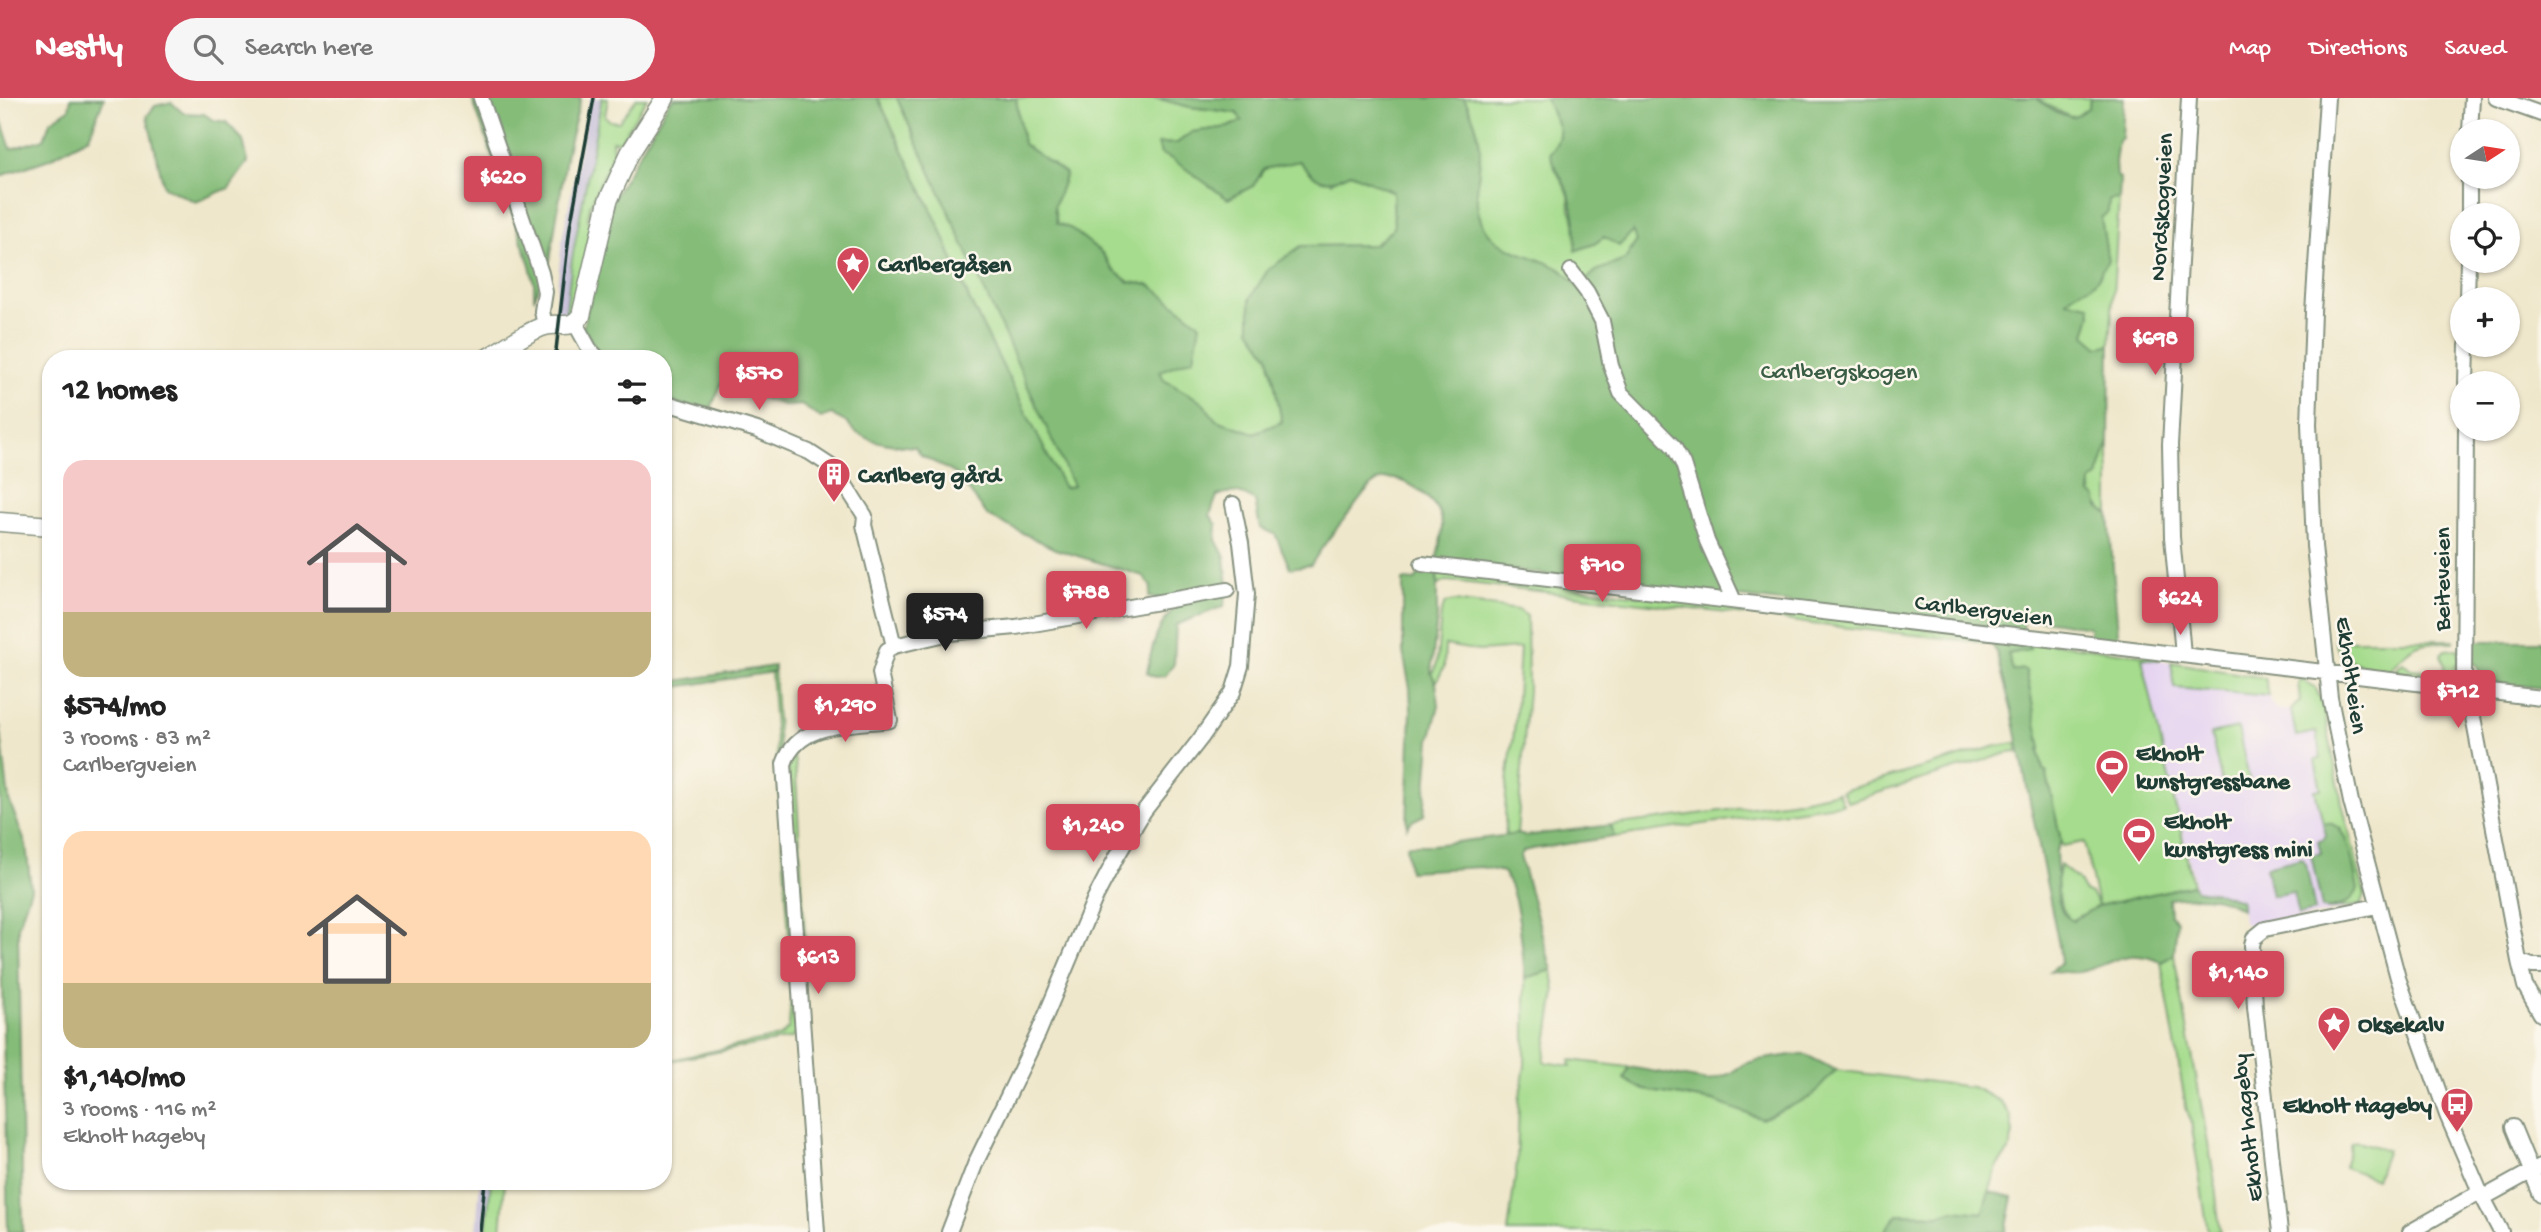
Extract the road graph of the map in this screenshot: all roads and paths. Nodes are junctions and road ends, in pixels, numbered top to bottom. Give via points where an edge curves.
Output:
1 (481, 98) edge
2 (665, 98) edge
3 (2189, 98) edge
4 (2327, 98) edge
5 (2472, 98) edge
6 (2496, 98) edge
7 (2541, 114) edge
8 (2471, 119) edge
9 (1571, 271) dead end
10 (575, 323) junction
11 (549, 326) junction
12 (503, 350) edge
13 (591, 350) edge
14 (672, 405) edge
15 (2466, 441) edge
16 (1233, 504) dead end
17 (0, 522) edge
18 (42, 525) edge
19 (1422, 564) dead end
20 (1227, 590) dead end
21 (1734, 601) junction
22 (894, 646) junction
23 (2183, 654) junction
24 (2328, 671) junction
25 (2466, 689) junction
26 (2541, 698) edge
27 (2377, 906) junction
28 (2519, 961) junction
29 (2541, 966) edge
30 (2541, 1014) edge
31 (2513, 1128) dead end
32 (2535, 1169) edge
33 (2481, 1195) junction
34 (2541, 1195) edge
35 (817, 1232) edge
36 (949, 1232) edge
37 (2280, 1232) edge
38 (2410, 1232) edge
39 (2501, 1232) edge

1 - 11 street via 541,273 542,311
2 - 10 main road via 630,153 608,201 584,306
3 - 23 street, Nordskogveien via 2170,445 2172,537
4 - 24 street, Ekholtveien via 2309,424 2314,546
5 - 8 street
6 - 7 street
9 - 21 street via 1602,321 1621,393 1674,447 1683,464 1707,541
10 - 11 main road
10 - 13 street
11 - 12 main road
14 - 22 street via 757,430 809,452 835,469 865,516
15 - 25 street, Beiteveien
16 - 36 street via 1247,594 1241,666 1233,692 1144,811 1117,856 976,1162
17 - 18 main road
19 - 21 street, Carlbergveien
20 - 22 street
21 - 23 street, Carlbergveien
22 - 35 street via 887,650 880,673 890,720 814,731 790,750 783,764
23 - 24 street, Carlbergveien
24 - 25 street, Carlbergveien
24 - 27 street, Ekholtveien via 2351,802
25 - 26 street, Carlbergveien
25 - 28 street, Beiteveien
27 - 33 street, Ekholtveien via 2417,1034
27 - 37 street, Ekholt hageby via 2265,929 2254,938 2255,1007
28 - 29 street
28 - 30 street, Beiteveien via 2525,986
31 - 32 street
32 - 33 street
32 - 34 street
33 - 38 street
33 - 39 street, Ekholtveien

